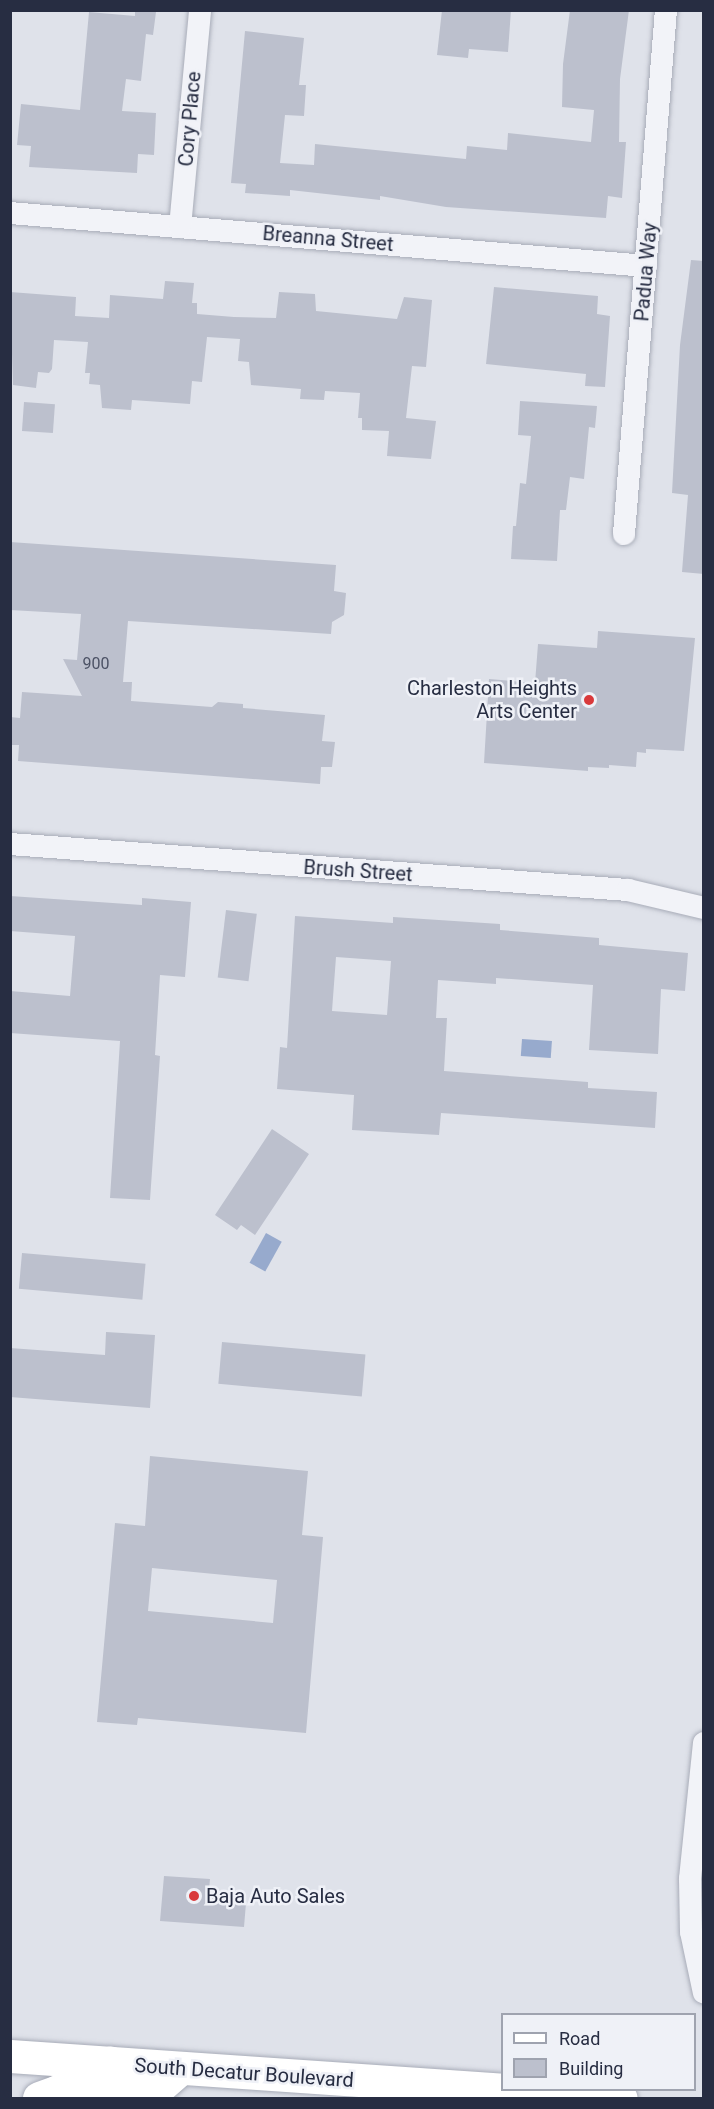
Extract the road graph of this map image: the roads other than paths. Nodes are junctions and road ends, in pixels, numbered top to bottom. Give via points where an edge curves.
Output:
1 (200, 10) edge
2 (666, 10) edge
3 (10, 213) edge
4 (180, 227) junction
5 (646, 266) junction
6 (624, 534) dead end
7 (10, 844) edge
8 (704, 908) edge
9 (704, 1743) edge
10 (704, 1992) edge
11 (10, 2056) edge
12 (110, 2063) junction
13 (181, 2068) junction
14 (501, 2090) edge
15 (518, 2091) edge
16 (39, 2098) edge
17 (117, 2098) edge
18 (621, 2098) edge

1 - 4 street, Cory Place
2 - 5 street, Padua Way
3 - 4 street, Breanna Street
4 - 5 street, Breanna Street
5 - 6 street, Padua Way
7 - 8 street, Brush Street via 628,890
9 - 10 street via 690,1879 691,1932
11 - 12 main road, South Decatur Boulevard
12 - 13 main road, South Decatur Boulevard
12 - 16 main road via 93,2086
13 - 14 main road, South Decatur Boulevard
13 - 17 main road via 152,2093 123,2091 117,2093
15 - 18 main road, South Decatur Boulevard

